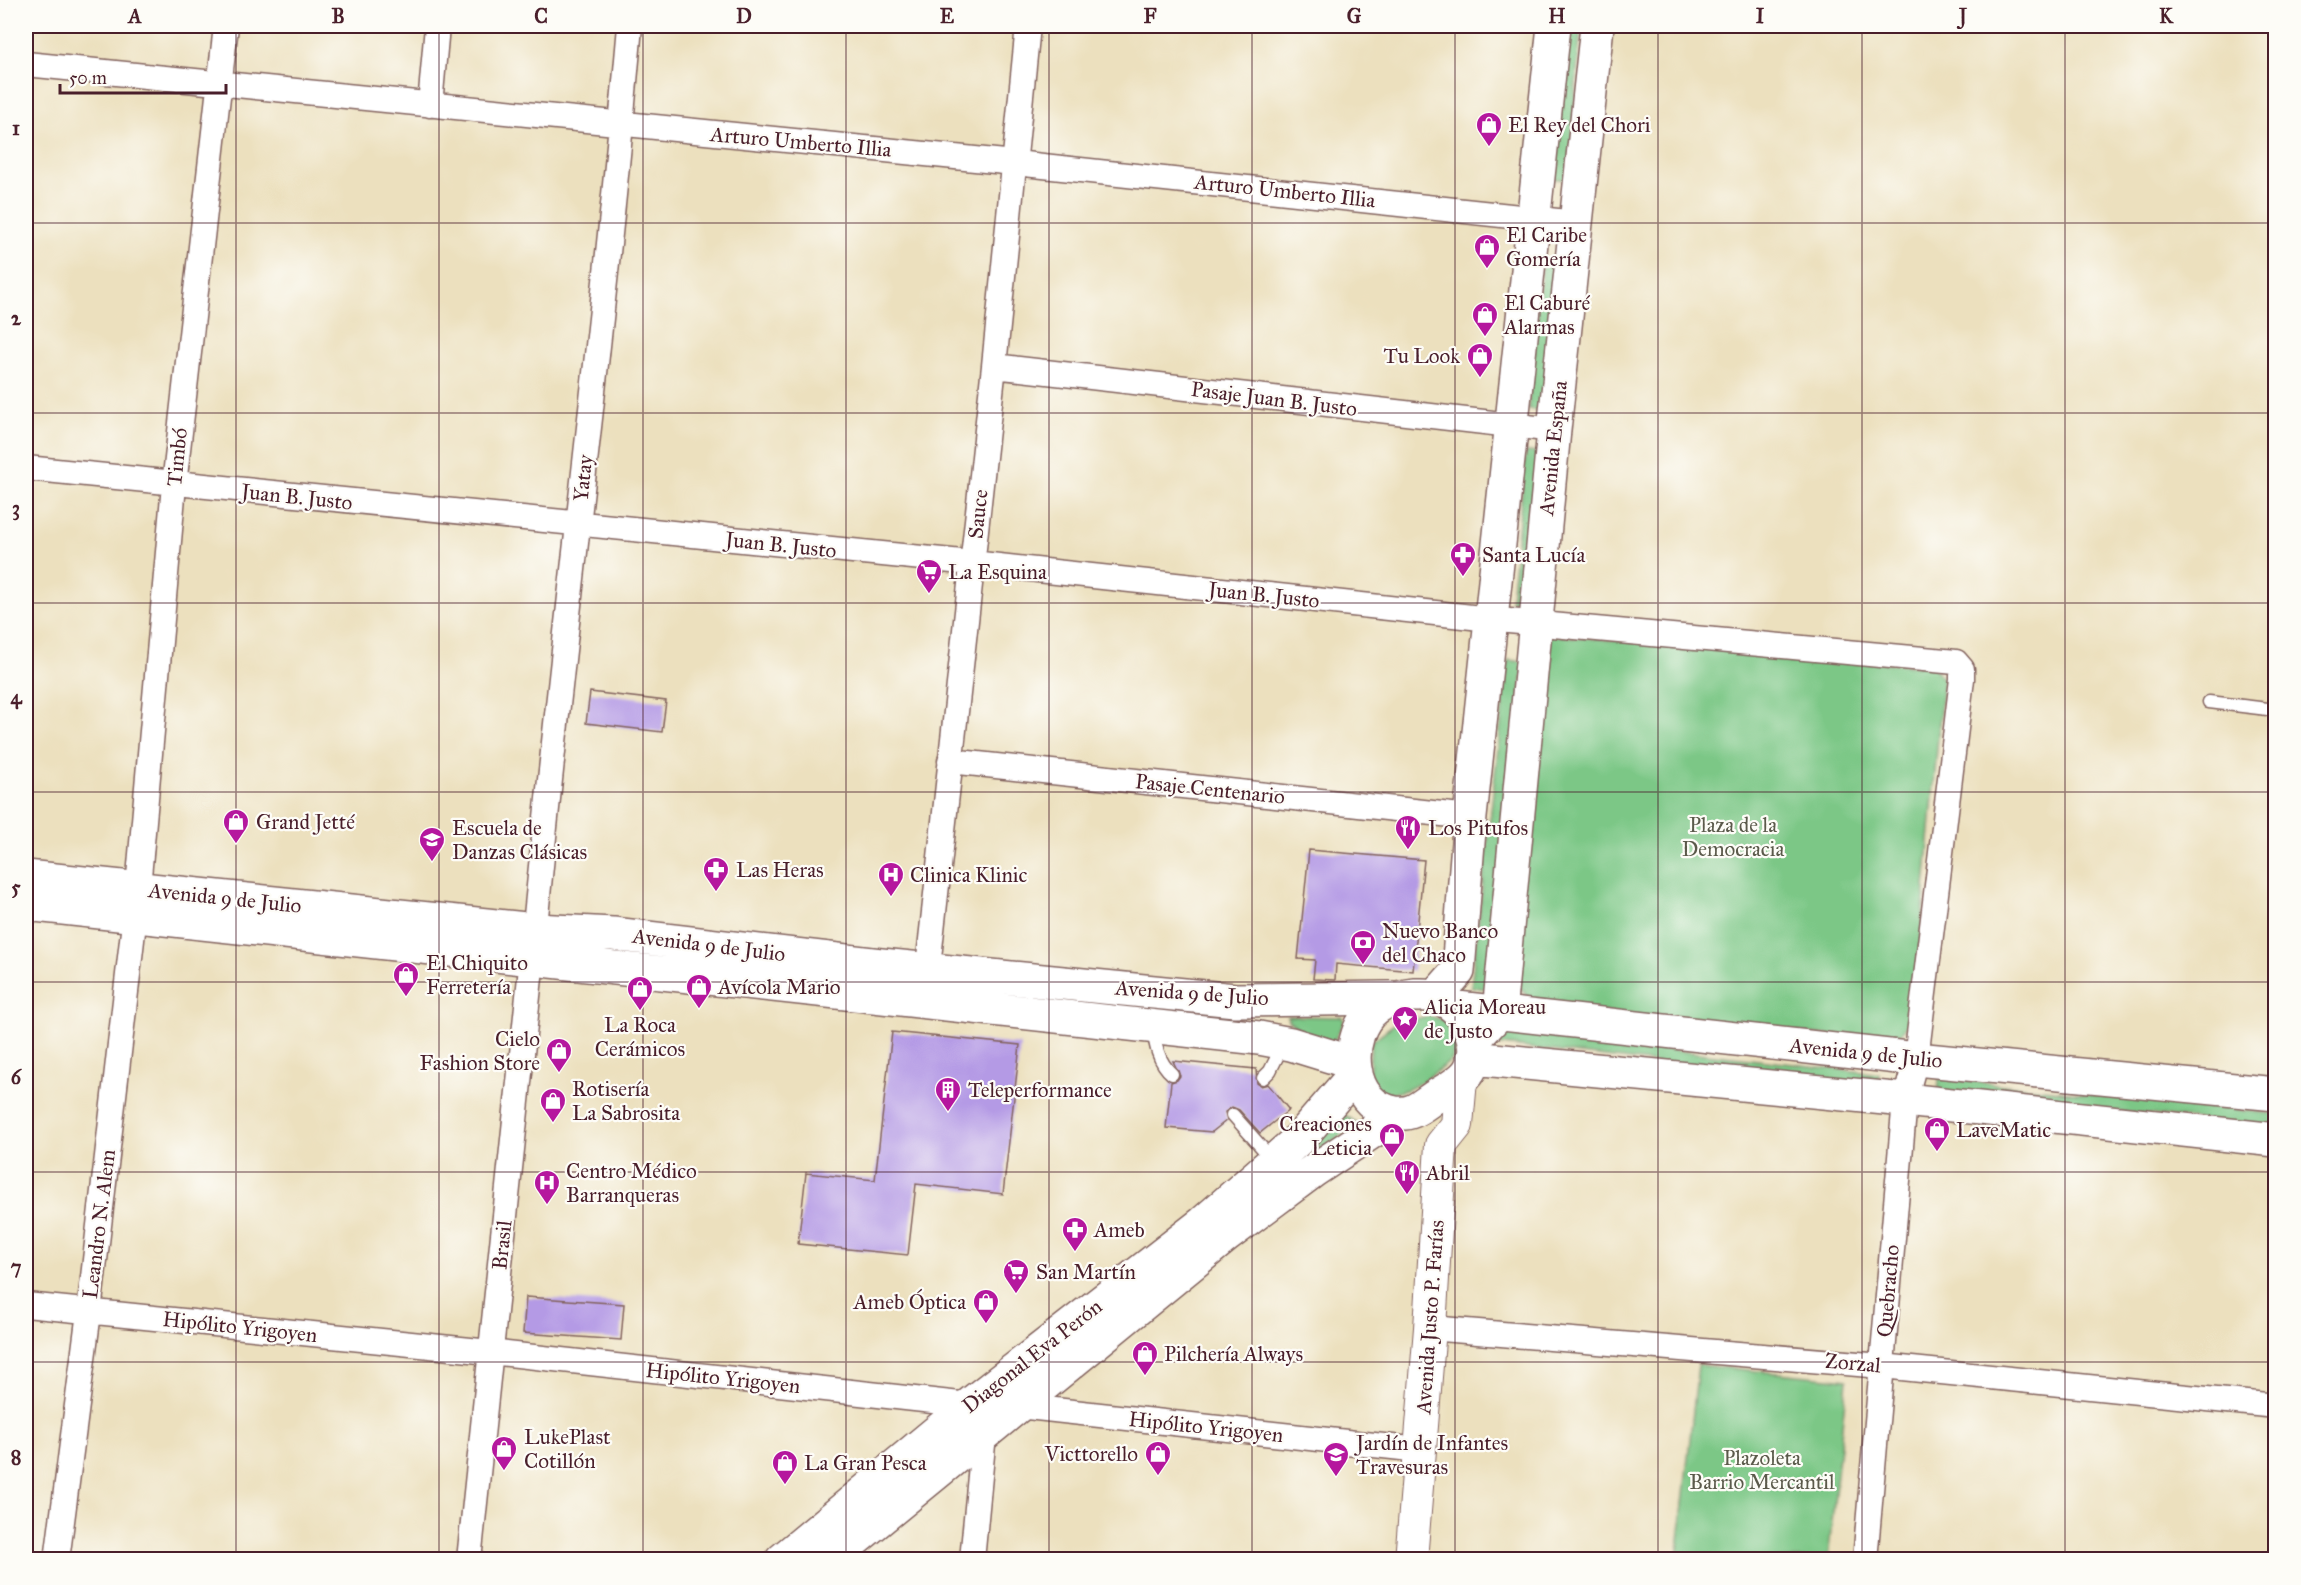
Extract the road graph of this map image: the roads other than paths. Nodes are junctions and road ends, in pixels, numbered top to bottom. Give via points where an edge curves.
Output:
1 (226, 26) edge
2 (436, 26) edge
3 (630, 26) edge
4 (1028, 26) edge
5 (1554, 26) edge
6 (1597, 26) edge
7 (26, 64) edge
8 (220, 83) junction
9 (430, 105) junction
10 (621, 125) junction
11 (1015, 163) junction
12 (1533, 218) junction
13 (1576, 223) junction
14 (994, 366) junction
15 (1511, 426) junction
16 (1554, 430) junction
17 (26, 468) edge
18 (174, 484) junction
19 (578, 525) junction
20 (972, 564) junction
21 (1491, 619) junction
22 (1536, 623) junction
23 (2209, 702) dead end
24 (2276, 710) edge
25 (950, 761) junction
26 (1470, 817) junction
27 (26, 877) edge
28 (136, 902) junction
29 (26, 904) edge
30 (533, 944) junction
31 (928, 968) junction
32 (1393, 998) junction
33 (924, 1002) junction
34 (1447, 1002) junction
35 (1499, 1013) junction
36 (1153, 1026) junction
37 (1284, 1042) junction
38 (1916, 1059) junction
39 (1469, 1060) junction
40 (1354, 1068) junction
41 (1172, 1074) dead end
42 (1263, 1078) dead end
43 (2276, 1094) edge
44 (1905, 1100) junction
45 (1401, 1114) junction
46 (1233, 1115) dead end
47 (2276, 1140) edge
48 (1441, 1145) junction
49 (1273, 1161) junction
50 (26, 1305) edge
51 (89, 1312) junction
52 (1430, 1328) junction
53 (490, 1352) junction
54 (1882, 1366) junction
55 (969, 1405) junction
56 (1018, 1406) junction
57 (2276, 1406) edge
58 (984, 1434) junction
59 (1420, 1450) junction
60 (57, 1560) edge
61 (469, 1560) edge
62 (782, 1560) edge
63 (830, 1560) edge
64 (972, 1560) edge
65 (1411, 1560) edge
66 (1865, 1560) edge

1 - 8 street, Timbó
2 - 9 street
3 - 10 street, Yatay
4 - 11 street, Sauce
5 - 12 main road, Avenida España
6 - 13 main road, Avenida España
7 - 8 street, Arturo Umberto Illia
8 - 9 street, Arturo Umberto Illia
8 - 18 street, Timbó
9 - 10 street, Arturo Umberto Illia
10 - 11 street, Arturo Umberto Illia
10 - 19 street, Yatay
11 - 12 street, Arturo Umberto Illia
11 - 14 street, Sauce
12 - 13 street, Arturo Umberto Illia
12 - 15 main road, Avenida España
13 - 16 main road, Avenida España
14 - 15 street, Pasaje Juan B. Justo
14 - 20 street, Sauce
15 - 16 street, Pasaje Juan B. Justo
15 - 21 main road, Avenida España
16 - 22 main road, Avenida España
17 - 18 street, Juan B. Justo
18 - 19 street, Juan B. Justo
18 - 28 street, Timbó
19 - 20 street, Juan B. Justo
19 - 30 street, Yatay
20 - 21 street, Juan B. Justo
20 - 25 street, Sauce
21 - 22 street, Juan B. Justo
21 - 26 main road, Avenida España
22 - 35 main road, Avenida España
22 - 38 street, Juan B. Justo via 1956,662 1962,669 1962,679
23 - 24 lane
25 - 26 street, Pasaje Centenario
25 - 31 street, Sauce
26 - 34 main road, Avenida España via 1458,971
27 - 28 main road, Avenida 9 de Julio
28 - 29 main road, Avenida 9 de Julio
28 - 30 main road, Avenida 9 de Julio
28 - 51 street, Leandro N. Alem
30 - 31 main road, Avenida 9 de Julio via 613,934
30 - 33 main road, Avenida 9 de Julio
30 - 53 street, Brasil
31 - 32 main road, Avenida 9 de Julio via 1235,1000
31 - 33 street, Sauce
32 - 34 main road via 1414,995
32 - 40 main road via 1375,1008 1362,1024 1354,1043
33 - 36 main road, Avenida 9 de Julio
34 - 35 main road, Avenida 9 de Julio
34 - 39 main road via 1465,1019
35 - 38 main road, Avenida 9 de Julio
35 - 39 main road
36 - 37 main road, Avenida 9 de Julio
36 - 41 lane via 1156,1049
37 - 40 main road, Avenida 9 de Julio
37 - 42 lane
38 - 43 main road, Avenida 9 de Julio
38 - 44 street, Quebracho
39 - 44 main road, Avenida 9 de Julio
39 - 45 main road
39 - 48 street via 1457,1125
40 - 45 main road via 1372,1100
40 - 49 main road, Diagonal Eva Perón via 1300,1138
44 - 47 main road, Avenida 9 de Julio
44 - 54 street, Quebracho
45 - 48 street
45 - 56 main road, Diagonal Eva Perón via 1313,1171 1226,1236
46 - 49 lane
48 - 52 street, Avenida Justo P. Farías
49 - 55 main road, Diagonal Eva Perón via 1203,1223
50 - 51 street, Hipólito Yrigoyen
51 - 53 street, Hipólito Yrigoyen
51 - 60 street, Leandro N. Alem
52 - 54 street, Zorzal
52 - 59 street, Avenida Justo P. Farías
53 - 55 street, Hipólito Yrigoyen
53 - 61 street, Brasil
54 - 57 street, Zorzal
54 - 66 street, Quebracho
55 - 56 street, Hipólito Yrigoyen
55 - 62 main road, Diagonal Eva Perón
56 - 58 main road, Diagonal Eva Perón
56 - 59 street, Hipólito Yrigoyen
58 - 63 main road, Diagonal Eva Perón
58 - 64 street
59 - 65 street, Avenida Justo P. Farías

